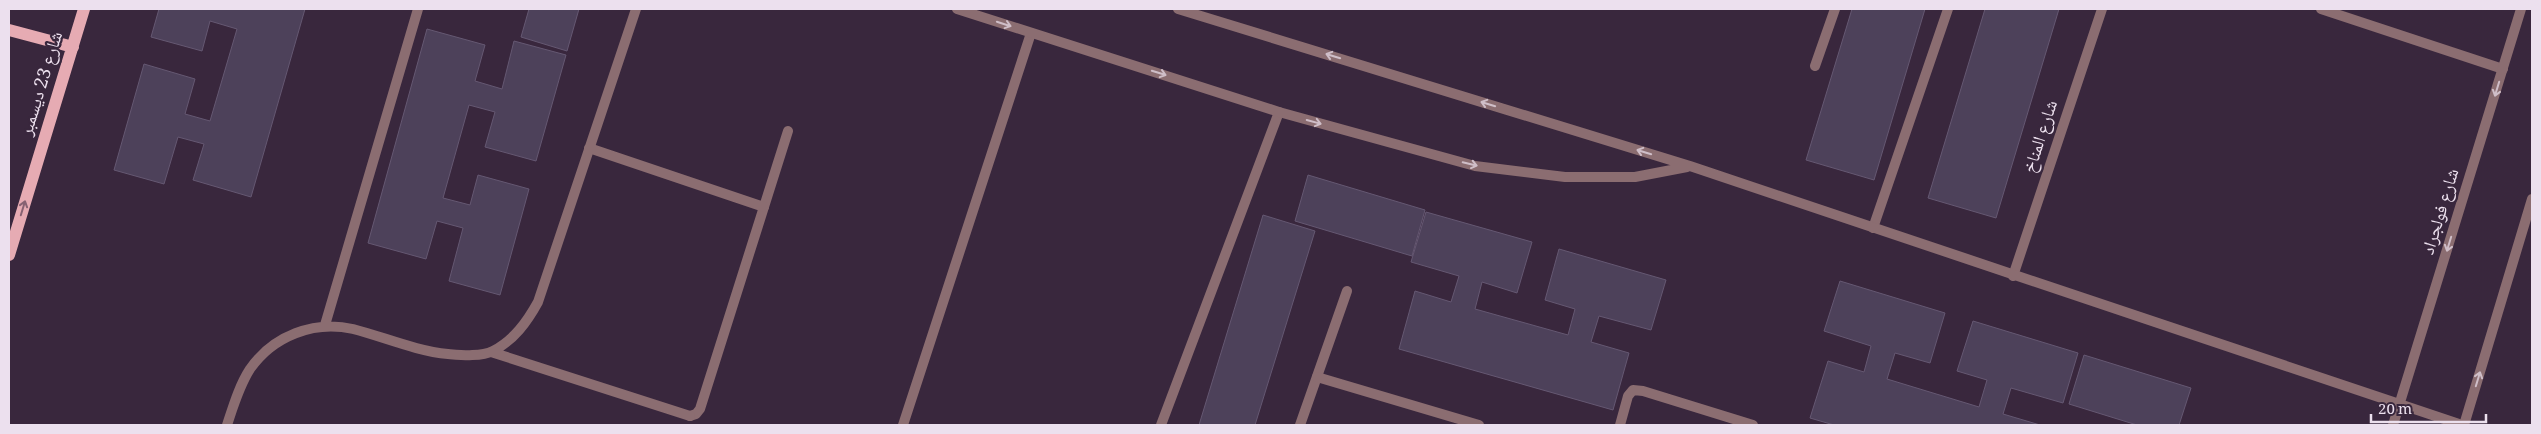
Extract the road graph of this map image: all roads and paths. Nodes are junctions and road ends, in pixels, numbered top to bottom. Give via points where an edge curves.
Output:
1 (84, 9) edge
2 (418, 9) edge
3 (636, 9) edge
4 (958, 9) edge
5 (1178, 9) edge
6 (1835, 9) edge
7 (1948, 9) edge
8 (2102, 9) edge
9 (2320, 9) edge
10 (2521, 9) edge
11 (9, 30) edge
12 (1031, 33) junction
13 (72, 47) junction
14 (1815, 66) dead end
15 (2503, 69) junction
16 (1279, 112) junction
17 (788, 131) dead end
18 (589, 148) junction
19 (1690, 166) junction
20 (2532, 199) edge
21 (764, 207) junction
22 (1873, 228) junction
23 (9, 254) edge
24 (2013, 276) junction
25 (1347, 291) dead end
26 (325, 325) junction
27 (491, 352) junction
28 (1317, 377) junction
29 (2400, 404) junction
30 (227, 425) edge
31 (903, 425) edge
32 (1161, 425) edge
33 (1300, 425) edge
34 (1479, 425) edge
35 (1620, 425) edge
36 (1753, 425) edge
37 (2393, 425) edge
38 (2463, 425) edge

1 - 13 main road, شارع 23 ديسمبر
2 - 26 street
3 - 18 street
4 -> 12 street
19 -> 5 street
6 - 14 street
7 - 22 street
8 - 24 street, شارع المناخ
9 - 15 street
10 - 15 street, شارع فولجراد
11 - 13 main road
12 -> 16 street
12 - 31 street
23 -> 13 main road, شارع 23 ديسمبر
15 -> 29 street, شارع فولجراد
16 -> 19 street via 1475,166 1565,177 1635,177
16 - 32 street
17 - 21 street
18 - 21 street
18 - 27 street via 538,302 514,337
19 - 22 street
38 -> 20 street
21 - 27 street via 700,409 690,416
22 - 24 street
24 - 29 street
25 - 28 street
26 - 27 street via 437,353 464,356
26 - 30 street via 296,332 270,347 250,369
28 - 33 street
28 - 34 street
29 - 37 street, شارع فولجراد
29 - 38 street
35 - 36 street via 1628,396 1633,390

